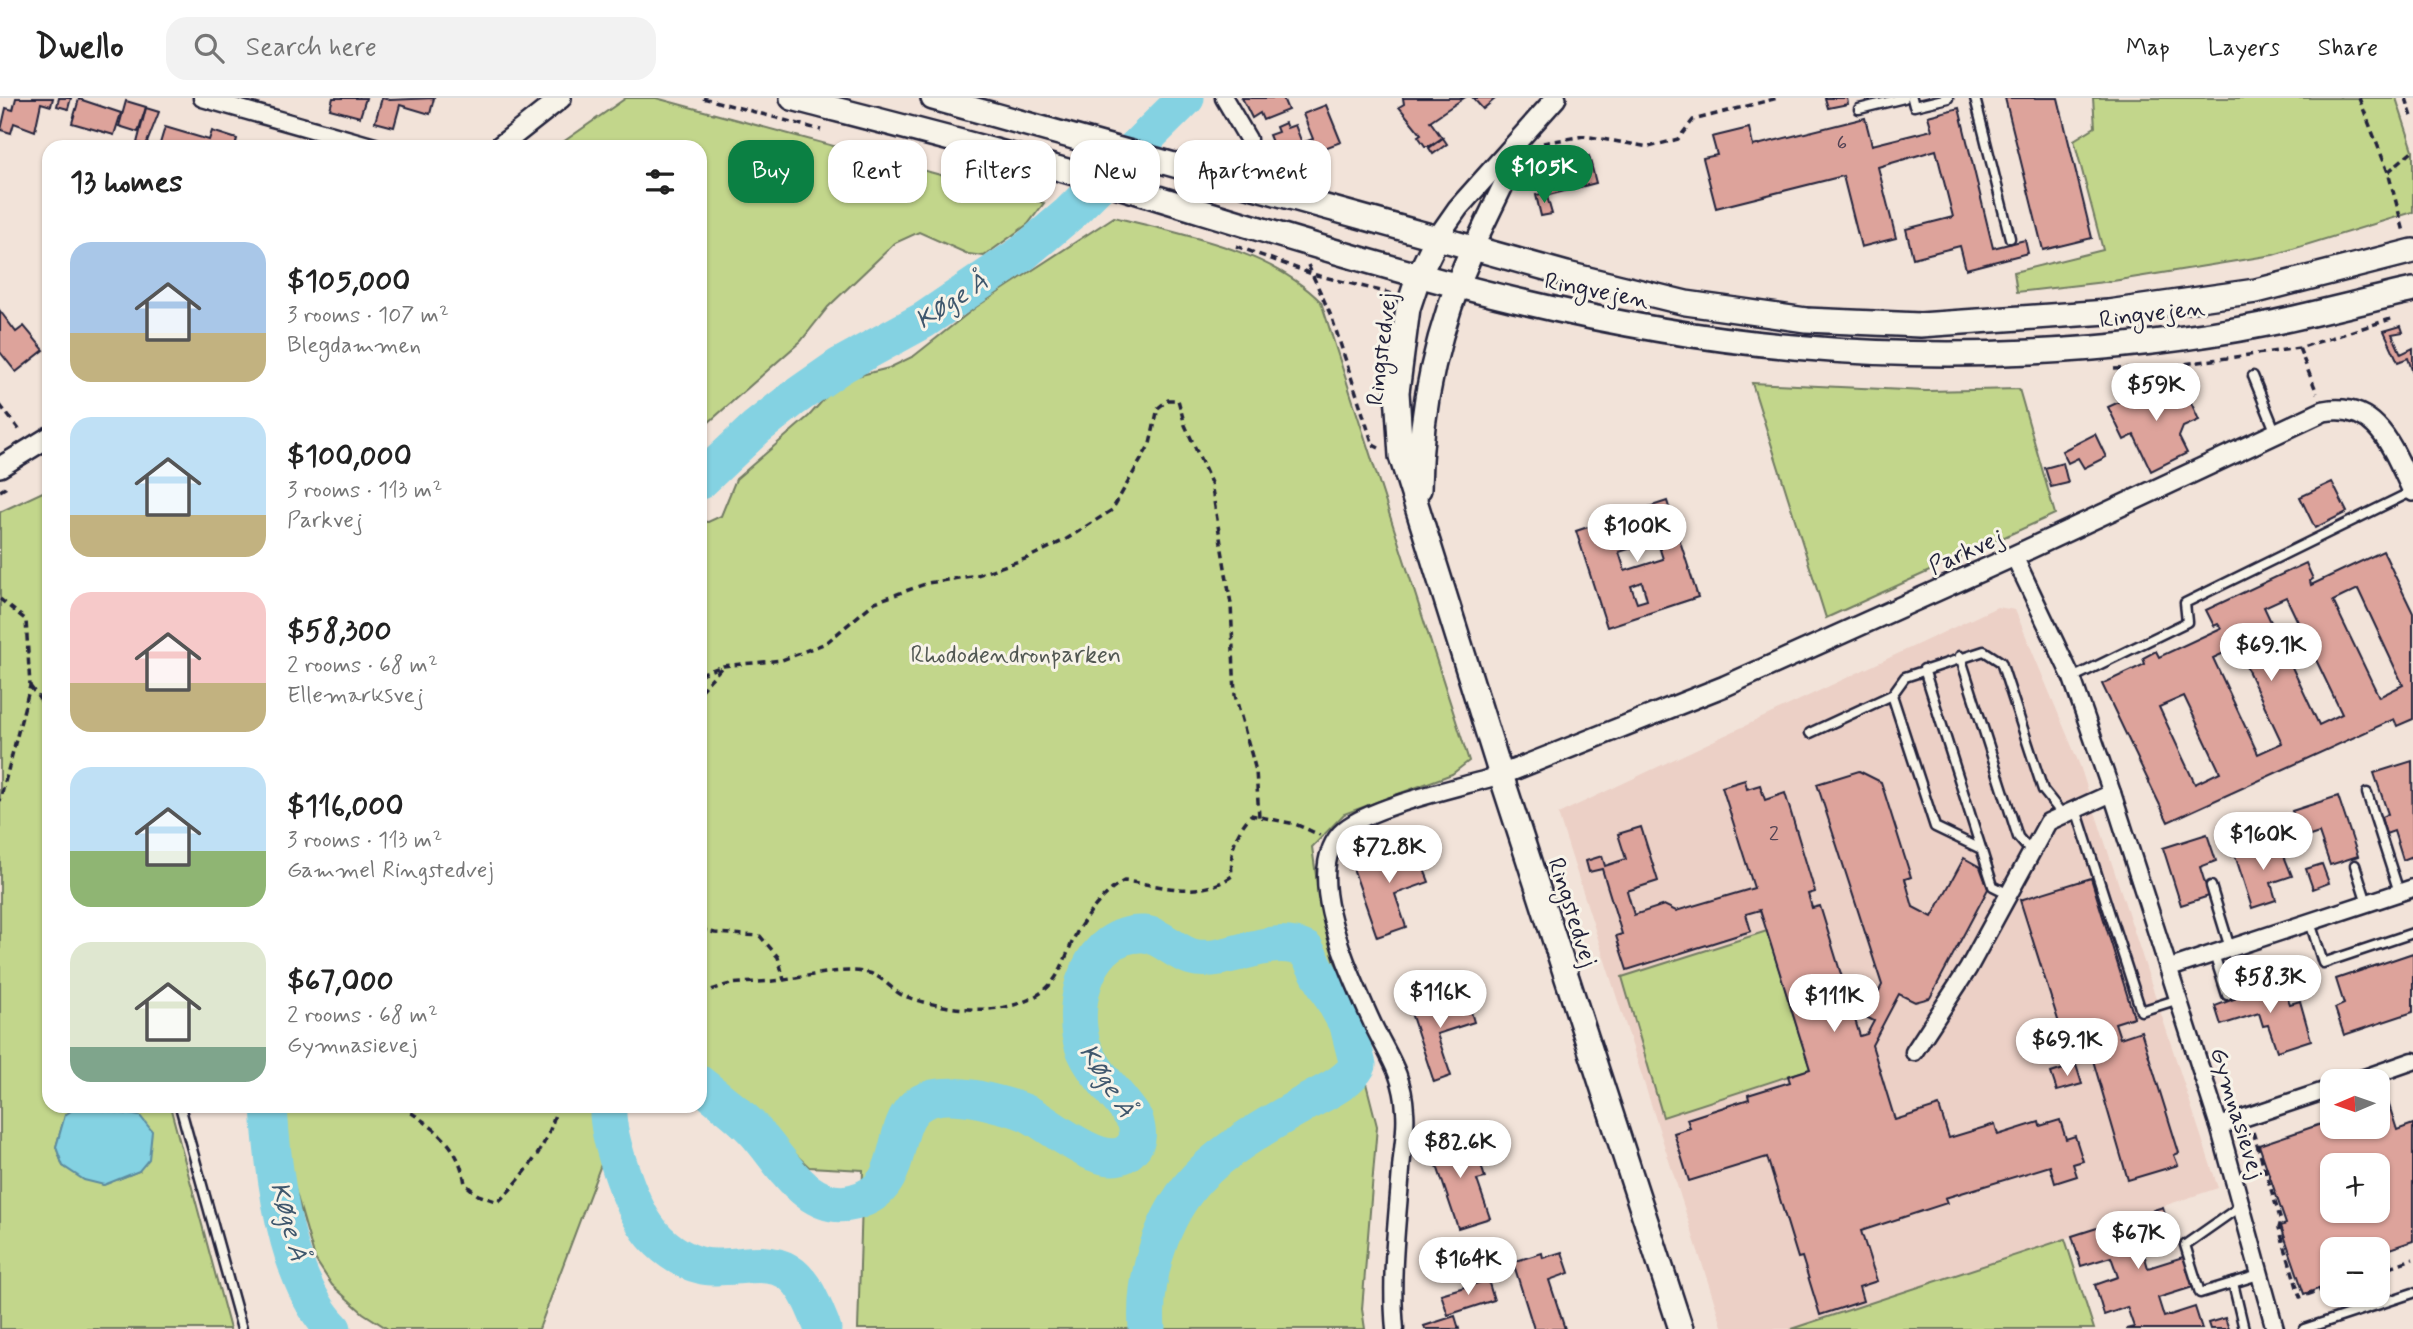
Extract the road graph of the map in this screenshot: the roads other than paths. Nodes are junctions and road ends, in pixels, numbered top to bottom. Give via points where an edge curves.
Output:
1 (202, 98) edge
2 (561, 98) edge
3 (792, 98) edge
4 (933, 98) edge
5 (1556, 98) edge
6 (1904, 98) edge
7 (1912, 98) edge
8 (1948, 98) edge
9 (1975, 98) edge
10 (1225, 99) edge
11 (1858, 109) dead end
12 (1248, 139) dead end
13 (350, 140) edge
14 (508, 140) edge
15 (1518, 141) junction
16 (2010, 238) dead end
17 (1437, 239) junction
18 (1473, 248) junction
19 (2411, 252) edge
20 (1419, 275) junction
21 (1456, 285) junction
22 (2413, 290) edge
23 (2253, 376) dead end
24 (2276, 433) junction
25 (41, 442) edge
26 (0, 467) edge
27 (2413, 491) edge
28 (1419, 510) junction
29 (2014, 556) junction
30 (1960, 656) junction
31 (1924, 669) junction
32 (2072, 678) junction
33 (1892, 695) junction
34 (1810, 733) dead end
35 (1500, 775) junction
36 (2112, 793) junction
37 (2367, 793) dead end
38 (2069, 812) junction
39 (1981, 849) junction
40 (2031, 852) junction
41 (2355, 865) dead end
42 (2211, 886) dead end
43 (2406, 890) edge
44 (2009, 894) junction
45 (2367, 903) junction
46 (2309, 922) junction
47 (2413, 933) edge
48 (2230, 948) junction
49 (2214, 954) junction
50 (2170, 968) junction
51 (2227, 995) dead end
52 (2179, 999) junction
53 (1914, 1052) dead end
54 (2413, 1062) edge
55 (2390, 1070) edge
56 (2320, 1092) edge
57 (182, 1113) edge
58 (2219, 1126) junction
59 (2242, 1205) junction
60 (2262, 1274) junction
61 (2233, 1283) junction
62 (2413, 1293) edge
63 (242, 1329) edge
64 (1395, 1329) edge
65 (1681, 1329) edge
66 (2244, 1329) edge
67 (2275, 1329) edge
68 (2304, 1329) edge

1 - 13 street
2 - 14 street
3 - 20 main road, Ringvejen via 1060,168
4 - 17 main road, Ringvejen
5 - 15 street
6 - 11 lane
7 - 8 lane via 1914,106
9 - 16 lane
10 - 12 street
15 - 17 street via 1458,208
15 - 18 street via 1510,171
17 - 18 main road, Ringvejen
17 - 20 main road, Ringstedvej
18 - 19 main road, Ringvejen via 1686,303 1807,320 1920,325 2108,312 2256,291
18 - 21 main road, Ringstedvej
20 - 21 main road, Ringvejen
20 - 28 main road, Ringstedvej via 1411,298 1397,392 1401,456
21 - 22 main road, Ringvejen via 1556,312 1676,332 1793,347 1917,353 2013,353 2103,346 2264,324
21 - 28 main road, Ringstedvej via 1425,396
23 - 24 lane
24 - 27 street, Parkvej via 2324,411 2342,408 2359,412 2374,422
24 - 29 street, Parkvej
25 - 26 street
27 - 32 lane via 2185,603 2187,622
28 - 35 main road, Ringstedvej
29 - 32 street, Gymnasievej
29 - 35 street, Parkvej via 1725,686
30 - 31 lane
30 - 38 lane via 1984,651 2001,662 2043,790
30 - 40 lane via 2018,837
31 - 33 lane via 1905,677
31 - 39 lane
32 - 36 street, Gymnasievej
33 - 34 lane
33 - 39 lane via 1935,827
35 - 64 street via 1367,816 1333,843 1325,870 1326,891 1346,963 1396,1063 1406,1111 1391,1289
35 - 65 main road, Ringstedvej
36 - 38 street
36 - 50 street, Gymnasievej
37 - 43 lane
38 - 40 street via 2048,822
38 - 52 lane via 2141,1012
39 - 44 lane via 1993,886
40 - 44 street
41 - 45 lane
42 - 48 lane
43 - 45 street
44 - 53 street via 1968,969
45 - 46 street
46 - 47 lane via 2323,963
46 - 48 street
48 - 49 street
49 - 50 street
49 - 51 lane
50 - 52 street, Gymnasievej
52 - 58 street, Gymnasievej
54 - 55 street
56 - 58 street
57 - 63 lane
58 - 59 street, Gymnasievej
59 - 60 street, Gymnasievej
59 - 61 lane via 2185,1245 2200,1293
60 - 61 lane
60 - 67 street, Gymnasievej
61 - 66 lane
62 - 68 lane

